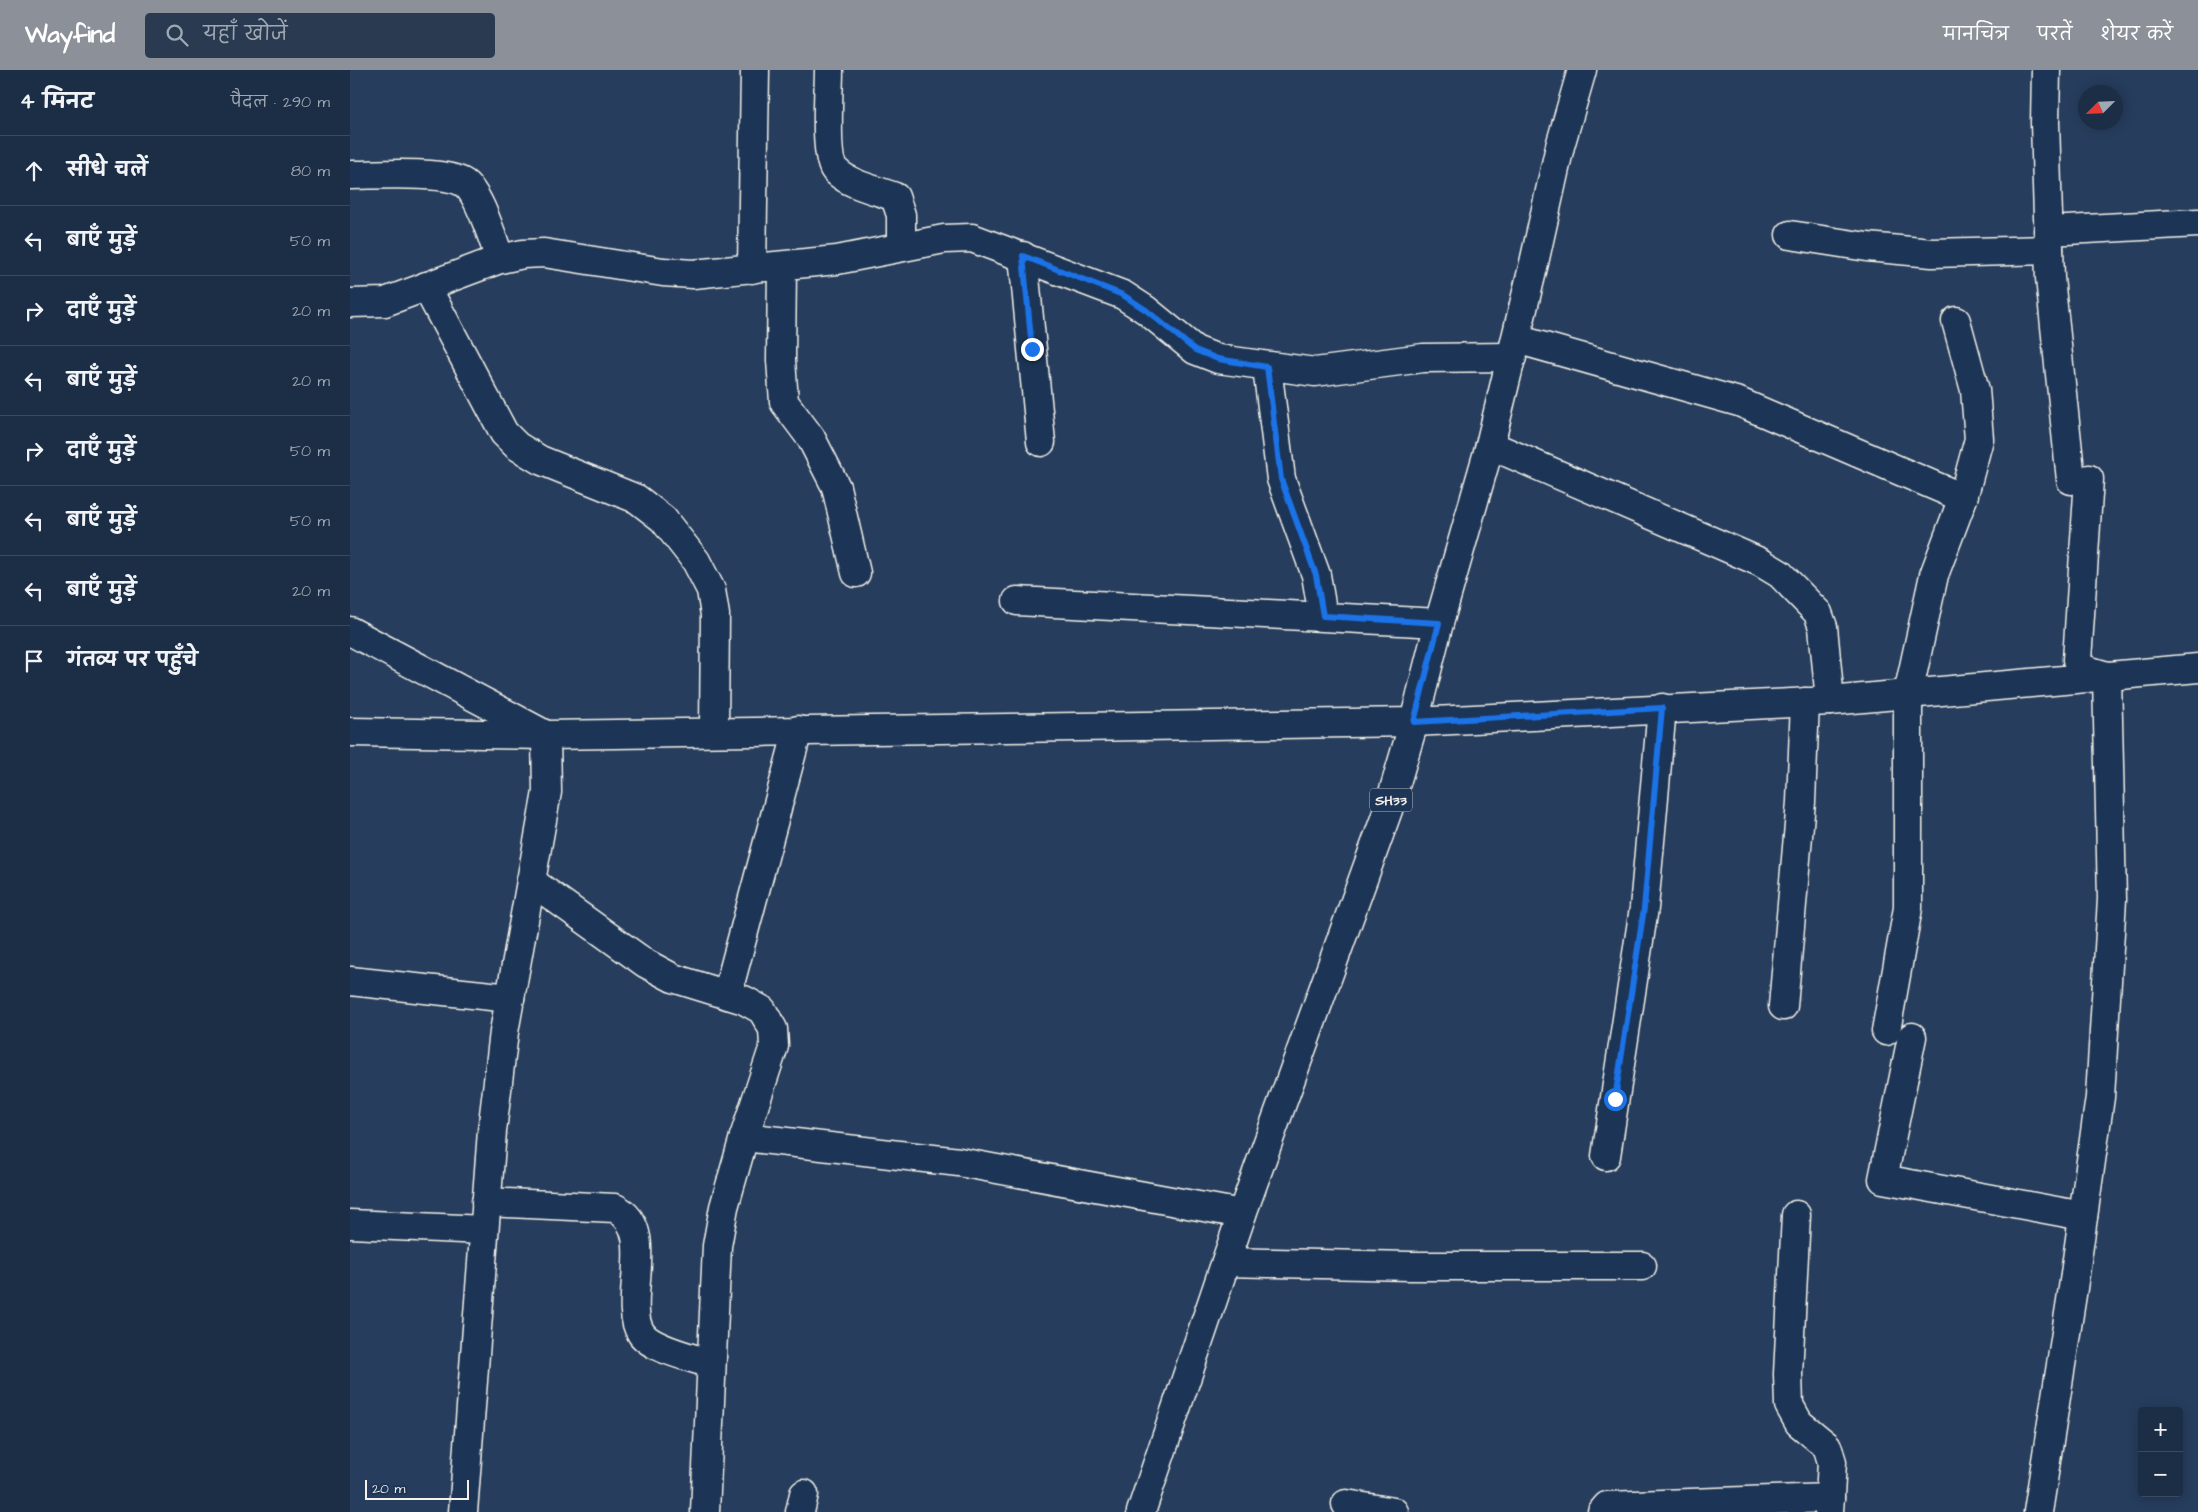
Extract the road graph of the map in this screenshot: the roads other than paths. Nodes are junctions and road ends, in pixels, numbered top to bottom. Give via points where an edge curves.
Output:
1 (755, 70) edge
2 (829, 70) edge
3 (1582, 70) edge
4 (2046, 70) edge
5 (350, 175) edge
6 (2198, 223) edge
7 (1790, 235) dead end
8 (2048, 241) junction
9 (901, 247) junction
10 (1023, 256) junction
11 (500, 259) junction
12 (782, 266) junction
13 (752, 269) junction
14 (426, 286) junction
15 (350, 302) edge
16 (1956, 321) dead end
17 (1514, 348) junction
18 (1267, 367) junction
19 (1040, 442) dead end
20 (1490, 445) junction
21 (1963, 498) junction
22 (856, 573) dead end
23 (1017, 600) dead end
24 (1323, 616) junction
25 (1439, 623) junction
26 (350, 630) edge
27 (2198, 668) edge
28 (2107, 676) junction
29 (1908, 694) junction
30 (1817, 702) junction
31 (1662, 708) junction
32 (1414, 722) junction
33 (798, 730) junction
34 (714, 731) junction
35 (350, 732) edge
36 (546, 736) junction
37 (531, 881) junction
38 (350, 981) edge
39 (727, 995) junction
40 (510, 998) junction
41 (1783, 1006) dead end
42 (1886, 1032) dead end
43 (1912, 1037) dead end
44 (744, 1137) junction
45 (1606, 1156) dead end
46 (486, 1202) junction
47 (1242, 1214) junction
48 (1796, 1215) dead end
49 (2083, 1216) junction
50 (350, 1224) edge
51 (484, 1230) junction
52 (1226, 1262) junction
53 (1642, 1266) dead end
54 (711, 1364) junction
55 (1346, 1504) dead end
56 (1829, 1505) edge
57 (1669, 1508) edge
58 (463, 1512) edge
59 (704, 1512) edge
60 (1141, 1512) edge
61 (1394, 1512) edge
62 (1602, 1512) edge
63 (2038, 1512) edge

1 - 13 street
2 - 9 street via 829,151 834,169 846,178 895,197 901,215
3 - 17 street, SH33 via 1560,146
4 - 8 street via 2044,123
5 - 11 street via 432,176 465,184 474,195
6 - 8 street
7 - 8 street via 1932,253
8 - 28 street via 2080,480 2077,660 2083,669
9 - 10 street via 944,239 972,238
9 - 12 street via 837,260
10 - 18 street via 1123,295 1195,350 1218,359
10 - 19 street
11 - 13 street via 544,253 663,272 693,274
11 - 14 street
12 - 13 street
12 - 22 street via 784,402 811,438 836,487
14 - 15 street via 385,302
14 - 34 street via 504,433 517,446 540,460 637,499 663,519 696,561 711,590 715,615
16 - 21 street via 1975,390 1979,420 1978,439
17 - 18 street via 1315,372
17 - 20 street, SH33
17 - 21 street via 1739,402
18 - 24 street via 1281,479 1316,575
20 - 25 street, SH33
20 - 30 street via 1760,562 1780,574 1818,613 1823,627
21 - 29 street via 1934,575
23 - 24 street
24 - 25 street
25 - 32 street, SH33
26 - 36 street
27 - 28 street
28 - 29 street
28 - 49 street via 2112,899 2100,1097
29 - 30 street
29 - 42 street via 1908,908
30 - 31 street
30 - 41 street via 1801,802
31 - 32 street
31 - 45 street via 1644,908
32 - 33 street
32 - 47 street, SH33 via 1388,810
33 - 34 street
33 - 39 street
34 - 36 street
35 - 36 street
36 - 37 street via 547,792
37 - 39 street via 645,963 673,978
37 - 40 street
38 - 40 street
39 - 44 street via 762,1010 773,1029 774,1046 768,1071
40 - 46 street
43 - 49 street via 1883,1179
44 - 47 street via 959,1162
44 - 54 street via 724,1207 717,1246
46 - 51 street
46 - 54 street via 615,1208 624,1212 632,1221 637,1243 636,1315 641,1333 652,1343
47 - 52 street, SH33
48 - 56 street via 1789,1405 1799,1423 1827,1446 1832,1462
49 - 63 street
50 - 51 street
51 - 58 street
52 - 53 street
52 - 60 street, SH33
54 - 59 street
55 - 61 street
56 - 57 street
57 - 62 street via 1608,1506

